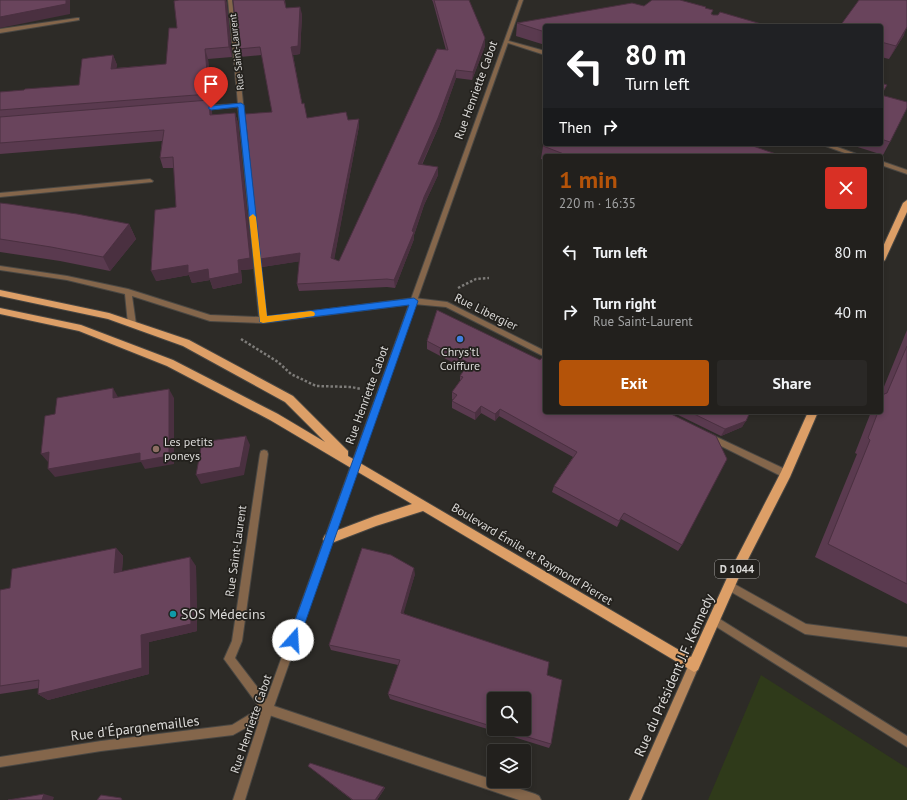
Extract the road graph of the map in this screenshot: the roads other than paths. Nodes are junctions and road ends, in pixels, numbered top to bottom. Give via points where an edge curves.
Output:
1 (230, 0) edge
2 (521, 0) edge
3 (77, 19) dead end
4 (0, 31) edge
5 (507, 41) junction
6 (543, 52) edge
7 (241, 105) junction
8 (195, 109) edge
9 (829, 146) edge
10 (853, 154) edge
11 (883, 164) edge
12 (907, 172) edge
13 (150, 181) dead end
14 (0, 195) edge
15 (907, 203) edge
16 (883, 256) edge
17 (0, 268) edge
18 (128, 292) junction
19 (0, 293) edge
20 (414, 301) junction
21 (0, 311) edge
22 (263, 320) junction
23 (132, 324) junction
24 (543, 353) edge
25 (812, 414) edge
26 (702, 432) edge
27 (264, 454) dead end
28 (355, 466) junction
29 (786, 474) junction
30 (423, 506) junction
31 (329, 539) junction
32 (729, 586) junction
33 (715, 622) junction
34 (907, 642) edge
35 (694, 666) junction
36 (268, 709) junction
37 (907, 742) edge
38 (0, 762) edge
39 (239, 800) edge
40 (535, 800) edge
41 (635, 800) edge

1 - 7 street, Rue Saint-Laurent
2 - 5 street, Rue Henriette Cabot
3 - 4 street
5 - 6 street
5 - 20 street, Rue Henriette Cabot
7 - 8 street
7 - 22 street, Rue Saint-Laurent
9 - 10 street
11 - 12 street
13 - 14 street
15 - 16 main road
17 - 18 street via 67,278
18 - 22 street via 210,318
18 - 23 street
19 - 23 main road, Boulevard Émile et Raymond Pierret via 109,316
20 - 22 street, Rue Libergier
20 - 24 street, Rue Libergier via 447,305
20 - 28 street, Rue Henriette Cabot
21 - 28 main road, Boulevard Émile et Raymond Pierret via 81,328 170,363 274,417
23 - 28 main road, Boulevard Émile et Raymond Pierret via 186,343 289,399
25 - 29 main road, Rue du Président J.F. Kennedy / D 1044
26 - 29 street
27 - 36 street, Rue Saint-Laurent via 236,641 229,659
28 - 30 main road, Boulevard Émile et Raymond Pierret
28 - 31 street, Rue Henriette Cabot
29 - 32 main road, Rue du Président J.F. Kennedy / D 1044
30 - 31 main road via 375,520
30 - 35 main road, Boulevard Émile et Raymond Pierret
31 - 36 street, Rue Henriette Cabot
32 - 33 main road, Rue du Président J.F. Kennedy / D 1044
32 - 34 street via 805,629
33 - 35 main road, Rue du Président J.F. Kennedy / D 1044
33 - 37 street
35 - 41 main road, Rue du Président J.F. Kennedy
36 - 38 street, Rue d'Épargnemailles via 233,730 101,746
36 - 39 street, Rue Henriette Cabot
36 - 40 street

